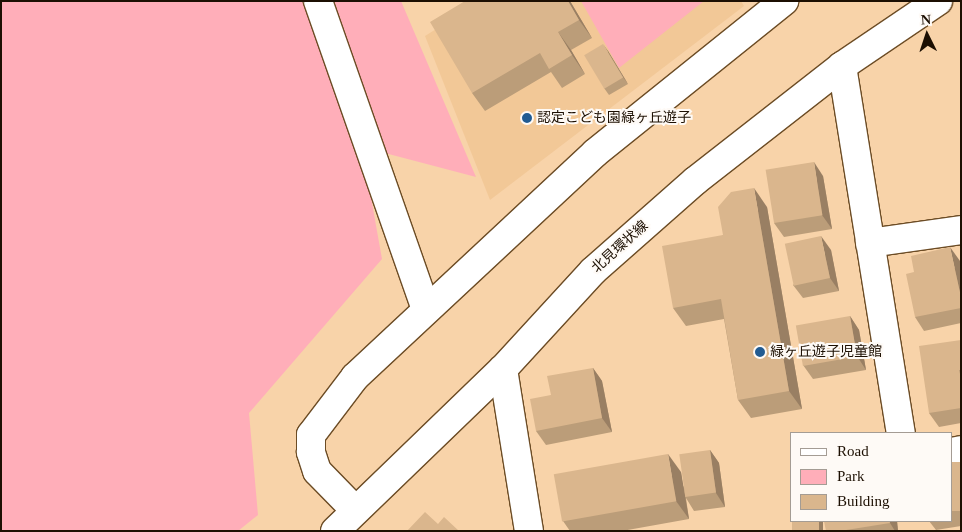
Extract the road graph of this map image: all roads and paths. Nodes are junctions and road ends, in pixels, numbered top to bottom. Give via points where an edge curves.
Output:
1 (318, 1) edge
2 (784, 1) edge
3 (938, 1) edge
4 (842, 66) junction
5 (961, 230) edge
6 (870, 243) junction
7 (425, 307) junction
8 (503, 369) junction
9 (901, 432) edge
10 (355, 510) junction
11 (335, 531) edge
12 (529, 531) edge

1 - 7 street
2 - 7 street via 595,153
3 - 4 street, 北見環状線
4 - 6 street
4 - 8 street, 北見環状線 via 695,180 621,246
5 - 6 street
6 - 9 street
7 - 10 street via 355,377 311,435 317,472
8 - 10 street, 北見環状線
8 - 12 street
10 - 11 street, 北見環状線

